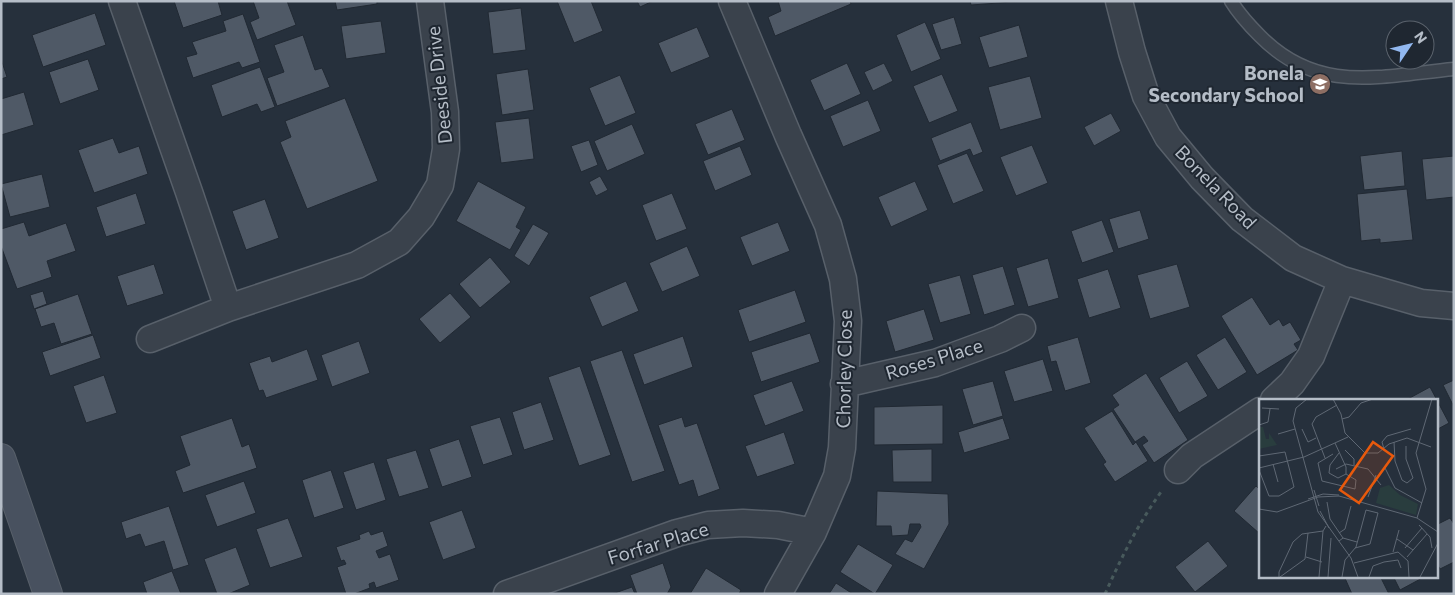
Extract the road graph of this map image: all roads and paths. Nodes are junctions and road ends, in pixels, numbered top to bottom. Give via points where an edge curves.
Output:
1 (122, 1) edge
2 (430, 1) edge
3 (732, 1) edge
4 (1119, 1) edge
5 (1231, 1) edge
6 (1454, 69) edge
7 (1342, 280) junction
8 (1454, 306) edge
9 (228, 308) junction
10 (1022, 328) dead end
11 (150, 339) dead end
12 (844, 384) junction
13 (1275, 399) edge
14 (1259, 411) edge
15 (1, 458) edge
16 (1178, 470) joint
17 (813, 532) junction
18 (48, 594) edge
19 (507, 594) edge
20 (778, 594) edge
21 (1105, 594) edge

1 - 9 street
2 - 9 street, Deeside Drive via 445,112 446,149 440,185 421,217 400,242 357,265
3 - 12 street, Chorley Close via 828,224 843,279 848,321
4 - 7 street, Bonela Road via 1146,96 1168,137 1242,219 1293,258
5 - 6 lane via 1239,14 1273,48 1301,66 1330,76 1358,78
7 - 8 street, Bonela Road via 1422,302
7 - 13 street via 1311,356
9 - 11 street, Deeside Drive
10 - 12 street, Roses Place via 935,363
12 - 17 street, Chorley Close via 842,448 837,476
14 - 16 street via 1192,456
15 - 18 street
16 - 21 path via 1145,514
17 - 19 street, Forfar Place via 743,522 708,525
17 - 20 street, Chorley Close

